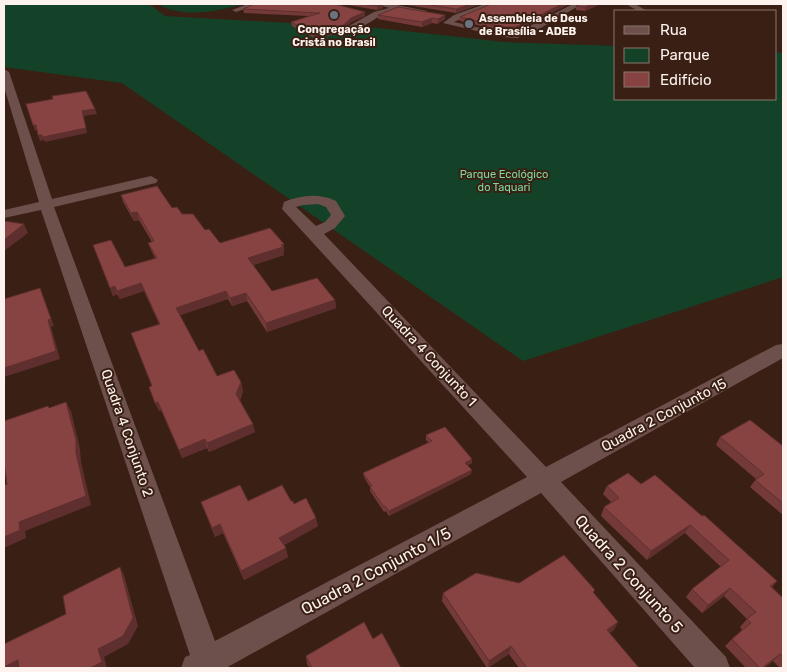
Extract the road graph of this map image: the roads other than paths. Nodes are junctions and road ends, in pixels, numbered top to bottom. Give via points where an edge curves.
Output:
1 (254, 4) edge
2 (380, 4) edge
3 (420, 4) edge
4 (491, 4) edge
5 (578, 4) edge
6 (630, 4) edge
7 (403, 6) edge
8 (236, 10) dead end
9 (641, 10) edge
10 (364, 12) edge
11 (428, 12) edge
12 (377, 14) junction
13 (447, 16) edge
14 (457, 17) junction
15 (350, 29) edge
16 (4, 72) edge
17 (151, 180) dead end
18 (46, 203) junction
19 (4, 214) edge
20 (314, 233) dead end
21 (783, 350) edge
22 (544, 480) junction
23 (204, 666) edge
24 (714, 668) edge

1 - 8 street
2 - 7 street
3 - 7 street
4 - 14 street
5 - 14 street via 523,34 502,35 447,24
6 - 9 street
7 - 11 street
7 - 12 street
10 - 12 street
12 - 15 street
13 - 14 street
16 - 18 street, Quadra 4 Conjunto 2
17 - 18 street
18 - 19 street
18 - 23 street, Quadra 4 Conjunto 2
20 - 22 street, Quadra 4 Conjunto 1
21 - 22 street, Quadra 2 Conjunto 15
22 - 23 street, Quadra 2 Conjunto 1/5
22 - 24 street, Quadra 2 Conjunto 5

